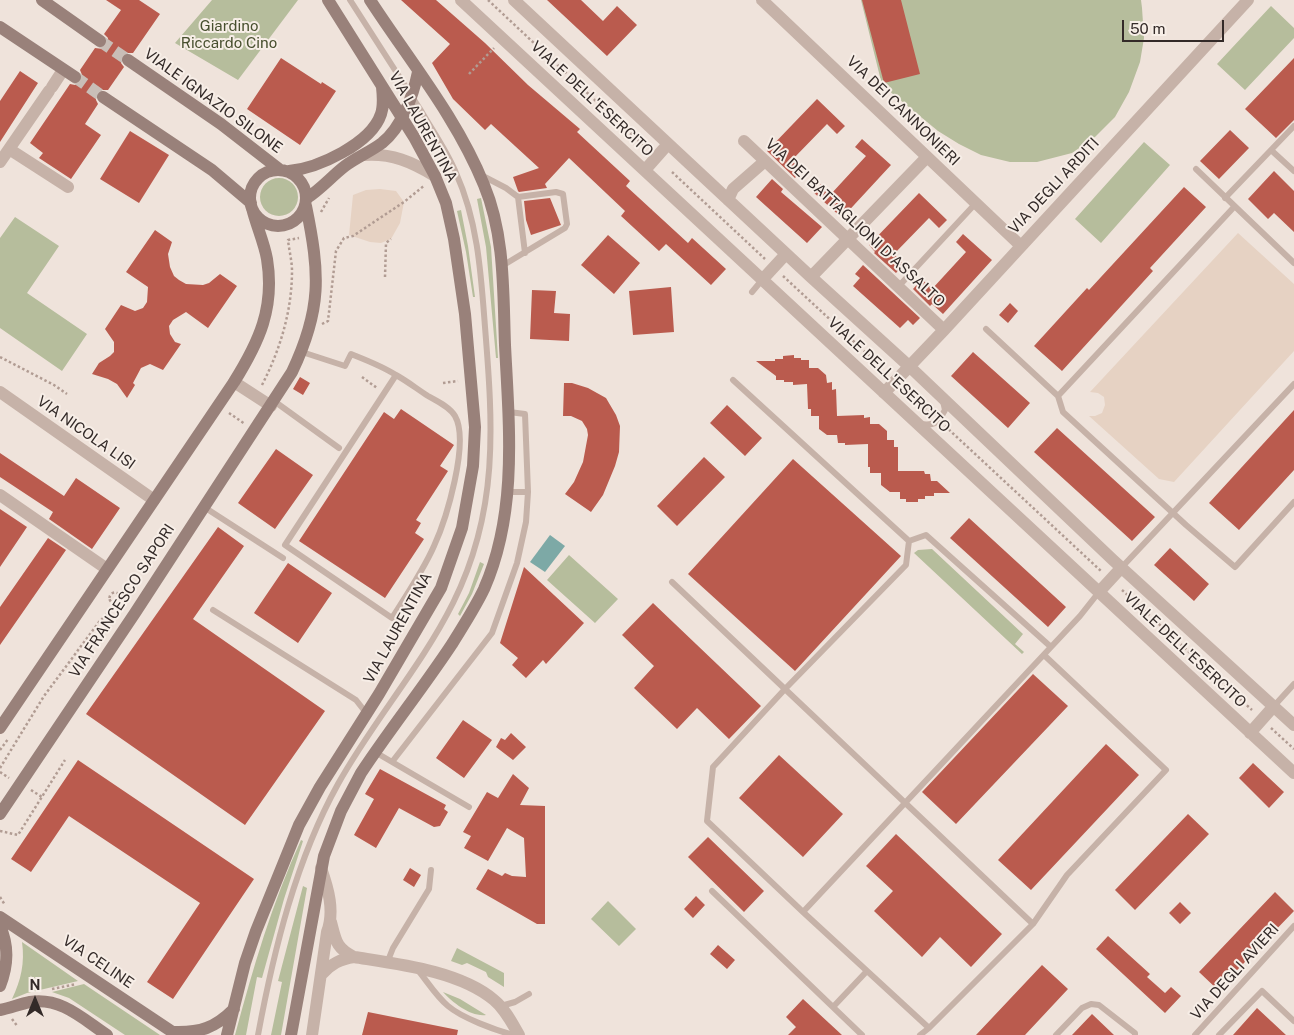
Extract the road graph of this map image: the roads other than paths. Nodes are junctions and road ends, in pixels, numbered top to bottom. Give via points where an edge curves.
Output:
1 (42, 0) edge
2 (328, 0) edge
3 (350, 0) edge
4 (370, 0) edge
5 (461, 0) edge
6 (514, 0) edge
7 (762, 0) edge
8 (1248, 0) edge
9 (0, 27) edge
10 (100, 41) tunnel mouth
11 (128, 60) tunnel mouth
12 (63, 70) junction
13 (418, 72) junction
14 (75, 78) tunnel mouth
15 (381, 84) junction
16 (411, 96) junction
17 (103, 97) tunnel mouth
18 (402, 118) junction
19 (1294, 126) edge
20 (744, 141) dead end
21 (668, 144) junction
22 (9, 149) junction
23 (1271, 150) junction
24 (364, 155) junction
25 (927, 157) junction
26 (765, 161) junction
27 (0, 162) edge
28 (1196, 169) dead end
29 (284, 170) junction
30 (644, 170) junction
31 (1294, 171) edge
32 (480, 174) junction
33 (435, 176) junction
34 (68, 187) dead end
35 (518, 197) junction
36 (1225, 198) junction
37 (728, 200) junction
38 (306, 202) junction
39 (976, 203) junction
40 (251, 206) junction
41 (1234, 207) junction
42 (847, 239) junction
43 (1021, 246) junction
44 (525, 253) junction
45 (786, 254) junction
46 (1294, 263) edge
47 (501, 267) junction
48 (811, 277) junction
49 (762, 280) junction
50 (898, 287) junction
51 (752, 292) dead end
52 (986, 329) dead end
53 (944, 330) junction
54 (302, 352) junction
55 (910, 367) junction
56 (396, 375) junction
57 (733, 380) dead end
58 (234, 382) junction
59 (1294, 384) edge
60 (0, 392) edge
61 (884, 393) junction
62 (1058, 396) junction
63 (942, 398) junction
64 (272, 404) junction
65 (509, 412) junction
66 (918, 424) junction
67 (338, 448) dead end
68 (507, 492) junction
69 (528, 492) junction
70 (0, 495) edge
71 (154, 500) junction
72 (1294, 502) edge
73 (204, 507) junction
74 (1173, 513) junction
75 (909, 541) junction
76 (283, 558) dead end
77 (1122, 567) junction
78 (107, 569) junction
79 (672, 582) dead end
80 (1099, 592) junction
81 (213, 610) dead end
82 (1051, 647) junction
83 (1044, 655) junction
84 (1294, 684) edge
85 (786, 689) junction
86 (1274, 706) junction
87 (367, 714) junction
88 (1294, 725) edge
89 (0, 728) edge
90 (1250, 733) junction
91 (375, 752) junction
92 (392, 762) junction
93 (1294, 773) edge
94 (905, 803) junction
95 (468, 807) dead end
96 (0, 814) edge
97 (321, 868) junction
98 (431, 870) dead end
99 (712, 891) dead end
100 (803, 912) junction
101 (4, 913) edge
102 (331, 922) junction
103 (1033, 924) junction
104 (0, 926) edge
105 (1294, 926) edge
106 (354, 957) junction
107 (388, 962) junction
108 (416, 968) junction
109 (867, 971) junction
110 (322, 974) junction
111 (0, 986) edge
112 (528, 994) dead end
113 (501, 1006) junction
114 (833, 1007) junction
115 (234, 1008) junction
116 (4, 1014) edge
117 (1294, 1021) edge
118 (929, 1028) junction
119 (175, 1033) edge
120 (107, 1035) edge
121 (227, 1035) edge
122 (258, 1035) edge
123 (292, 1035) edge
124 (312, 1035) edge
125 (512, 1035) edge
126 (519, 1035) edge
127 (861, 1035) edge
128 (920, 1035) edge
129 (1056, 1035) edge
130 (1135, 1035) edge
131 (1195, 1035) edge
132 (1219, 1035) edge

1 - 10 street
2 - 15 street, VIA LAURENTINA
3 - 16 lane, VIA LAURENTINA
4 - 13 street, VIA LAURENTINA
5 - 30 street, VIALE DELL'ESERCITO
6 - 21 street, VIALE DELL'ESERCITO
7 - 25 street, VIA DEI CANNONIERI
8 - 43 street, VIA DEGLI ARDITI
9 - 12 street
11 - 29 street, VIALE IGNAZIO SILONE
12 - 14 street
12 - 22 street
13 - 16 street
13 - 32 street, VIA LAURENTINA via 460,135
15 - 18 street, VIA LAURENTINA
15 - 29 street, VIALE IGNAZIO SILONE via 382,112 369,133 326,160 305,168
16 - 18 street
16 - 122 lane, VIA LAURENTINA via 457,174 475,231 492,410 492,449 485,513 463,580 443,621 339,782 317,826 293,892
17 - 40 street via 212,170
18 - 24 street via 383,142
18 - 33 street, VIA LAURENTINA
19 - 23 lane
20 - 26 street, VIA DEI BATTAGLIONI D'ASSALTO
21 - 30 street
21 - 37 street, VIALE DELL'ESERCITO
22 - 27 street
22 - 34 street
23 - 31 lane
23 - 36 lane
24 - 33 street via 403,159
24 - 38 street via 350,162
25 - 39 street, VIA DEI CANNONIERI
25 - 42 street
26 - 37 street via 733,189
26 - 42 street, VIA DEI BATTAGLIONI D'ASSALTO
28 - 36 lane
29 - 38 street via 302,182
29 - 40 street via 270,170 255,181 251,190
30 - 49 street, VIALE DELL'ESERCITO
32 - 35 lane
32 - 47 street, VIA LAURENTINA via 497,225
33 - 87 street, VIA LAURENTINA via 449,216 462,286 474,427 471,479 462,528 441,588
35 - 44 lane
35 - 44 lane via 560,192 563,194 567,224 562,231
36 - 41 lane
37 - 45 street, VIALE DELL'ESERCITO
38 - 40 street via 296,220 279,226 263,221
38 - 54 street, VIA FRANCESCO SAPORI via 316,273 315,306
39 - 43 street, VIA DEI CANNONIERI
39 - 50 lane
40 - 58 street, VIA FRANCESCO SAPORI via 267,259 268,301 259,338
41 - 46 lane
41 - 62 lane
42 - 48 street
42 - 50 street, VIA DEI BATTAGLIONI D'ASSALTO
43 - 53 street, VIA DEGLI ARDITI
44 - 47 lane
45 - 48 street, VIALE DELL'ESERCITO
45 - 49 street
47 - 65 street, VIA LAURENTINA
48 - 55 street, VIALE DELL'ESERCITO
49 - 51 lane
49 - 61 street, VIALE DELL'ESERCITO
50 - 53 street, VIA DEI BATTAGLIONI D'ASSALTO
52 - 62 lane
53 - 55 street, VIA DEGLI ARDITI
54 - 56 lane via 345,366 351,354
54 - 64 street, VIA FRANCESCO SAPORI
55 - 61 street, VIA DEGLI ARDITI
55 - 63 street, VIALE DELL'ESERCITO
56 - 56 lane via 455,416 460,447 445,518 434,546 392,618 285,545
57 - 75 lane
58 - 64 street
58 - 71 street, VIA FRANCESCO SAPORI
59 - 74 lane
60 - 71 street, VIA NICOLA LISI
61 - 66 street, VIALE DELL'ESERCITO
62 - 74 lane via 1063,412
63 - 66 lane via 945,410 939,421 930,425
63 - 77 street, VIALE DELL'ESERCITO
64 - 67 lane
64 - 73 street, VIA FRANCESCO SAPORI
65 - 68 street, VIA LAURENTINA
65 - 69 lane via 525,414
66 - 80 street, VIALE DELL'ESERCITO
68 - 69 lane
68 - 91 street, VIA LAURENTINA via 500,543 480,597 436,667
69 - 92 lane via 526,522 517,563 492,633
70 - 78 street
71 - 78 street, VIA FRANCESCO SAPORI
72 - 74 lane via 1234,567
73 - 76 lane
73 - 96 street, VIA FRANCESCO SAPORI
74 - 77 lane
75 - 82 lane via 926,536
75 - 85 lane via 906,565
77 - 80 street
77 - 86 street, VIALE DELL'ESERCITO
78 - 89 street, VIA FRANCESCO SAPORI
79 - 85 lane
80 - 82 lane
80 - 90 street, VIALE DELL'ESERCITO
81 - 87 lane via 356,700
82 - 83 lane
83 - 94 lane
83 - 103 lane via 1166,770 1067,874
84 - 86 lane
85 - 94 lane
85 - 100 lane via 713,767 707,821
86 - 88 street, VIALE DELL'ESERCITO
86 - 90 street
87 - 115 street, VIA LAURENTINA via 320,787 292,840 256,930
90 - 93 street, VIALE DELL'ESERCITO
91 - 92 lane
91 - 97 street, VIA LAURENTINA via 344,806
92 - 95 lane
94 - 100 lane
94 - 103 lane
97 - 102 street
97 - 123 street, VIA LAURENTINA
98 - 107 lane via 429,889
99 - 114 lane
100 - 109 lane
101 - 119 street, VIA CELINE
102 - 106 street via 338,944
102 - 110 street
103 - 118 lane
104 - 111 street via 7,960
105 - 131 lane, VIA DEGLI AVIERI
106 - 107 street
106 - 110 street via 339,960
107 - 108 street
108 - 113 street via 467,982
108 - 125 lane via 447,1005
109 - 114 lane
109 - 118 lane
110 - 124 street
112 - 113 lane
113 - 126 street
114 - 127 lane
115 - 119 street via 209,1028
115 - 121 street, VIA LAURENTINA
116 - 120 street via 39,1001 51,1002 63,1006
117 - 132 lane via 1262,991
118 - 128 lane
129 - 130 lane via 1082,1008 1091,1004 1099,1005

